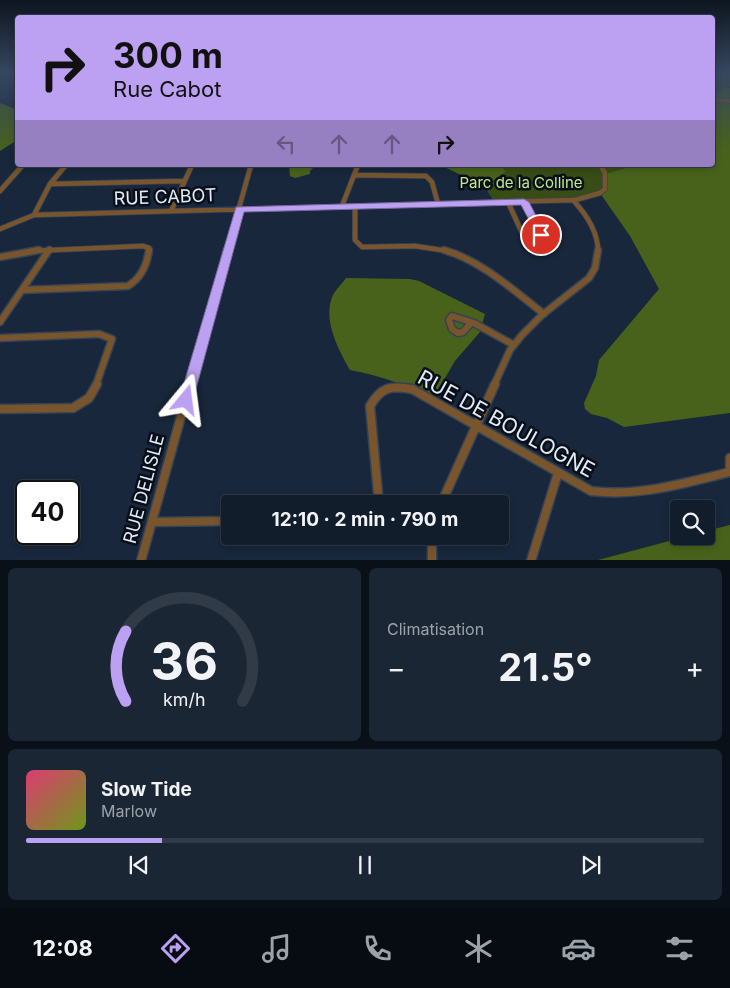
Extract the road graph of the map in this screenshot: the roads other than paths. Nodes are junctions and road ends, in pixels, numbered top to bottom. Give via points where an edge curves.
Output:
1 (715, 100) edge
2 (730, 101) edge
3 (21, 167) edge
4 (64, 167) edge
5 (191, 167) edge
6 (250, 167) edge
7 (357, 167) edge
8 (601, 167) edge
9 (354, 175) junction
10 (184, 181) junction
11 (50, 184) junction
12 (0, 191) edge
13 (573, 200) junction
14 (508, 202) junction
15 (524, 202) junction
16 (438, 204) junction
17 (342, 206) junction
18 (355, 206) junction
19 (240, 209) junction
20 (171, 211) junction
21 (34, 215) junction
22 (0, 229) edge
23 (50, 249) junction
24 (0, 257) edge
25 (22, 290) junction
26 (544, 314) junction
27 (0, 322) edge
28 (471, 323) dead end
29 (0, 338) edge
30 (514, 345) junction
31 (0, 409) edge
32 (476, 426) junction
33 (730, 458) edge
34 (730, 466) edge
35 (730, 472) edge
36 (558, 473) junction
37 (378, 495) edge
38 (445, 495) edge
39 (221, 521) edge
40 (152, 522) junction
41 (432, 545) edge
42 (141, 560) edge
43 (432, 560) edge
44 (531, 560) edge

1 - 2 street
3 - 12 street
4 - 11 street
5 - 10 street
6 - 19 street, RUE DELISLE
7 - 9 street
8 - 13 street, RUE CABOT via 605,174 605,189
9 - 16 street via 426,176 432,182
9 - 17 street
10 - 11 street
10 - 20 street
11 - 21 street
13 - 15 street, RUE CABOT
13 - 26 street via 593,225 598,259 588,280
14 - 15 street, RUE CABOT
14 - 15 street via 523,235 537,240 541,235
14 - 16 street, RUE CABOT
16 - 18 street, RUE CABOT
17 - 18 street, RUE CABOT
17 - 19 street, RUE CABOT
18 - 26 street via 355,240 362,246 427,246 462,256
19 - 20 street, RUE CABOT
19 - 40 street, RUE DELISLE
20 - 21 street, RUE CABOT
21 - 22 street, RUE CABOT
23 - 24 street
23 - 25 street
23 - 25 street via 143,246 149,248 149,252 139,278 128,286
25 - 27 street
26 - 30 street
28 - 30 street
29 - 31 street via 99,334 112,339 94,392 77,406
30 - 32 street
32 - 36 street, RUE DE BOULOGNE
32 - 37 street, RUE DE BOULOGNE via 412,389 391,386 382,389 370,406
32 - 38 street
33 - 34 street
35 - 36 street, RUE DE BOULOGNE via 628,494 591,491
36 - 44 street
39 - 40 street
40 - 42 street, RUE DELISLE
41 - 43 street

